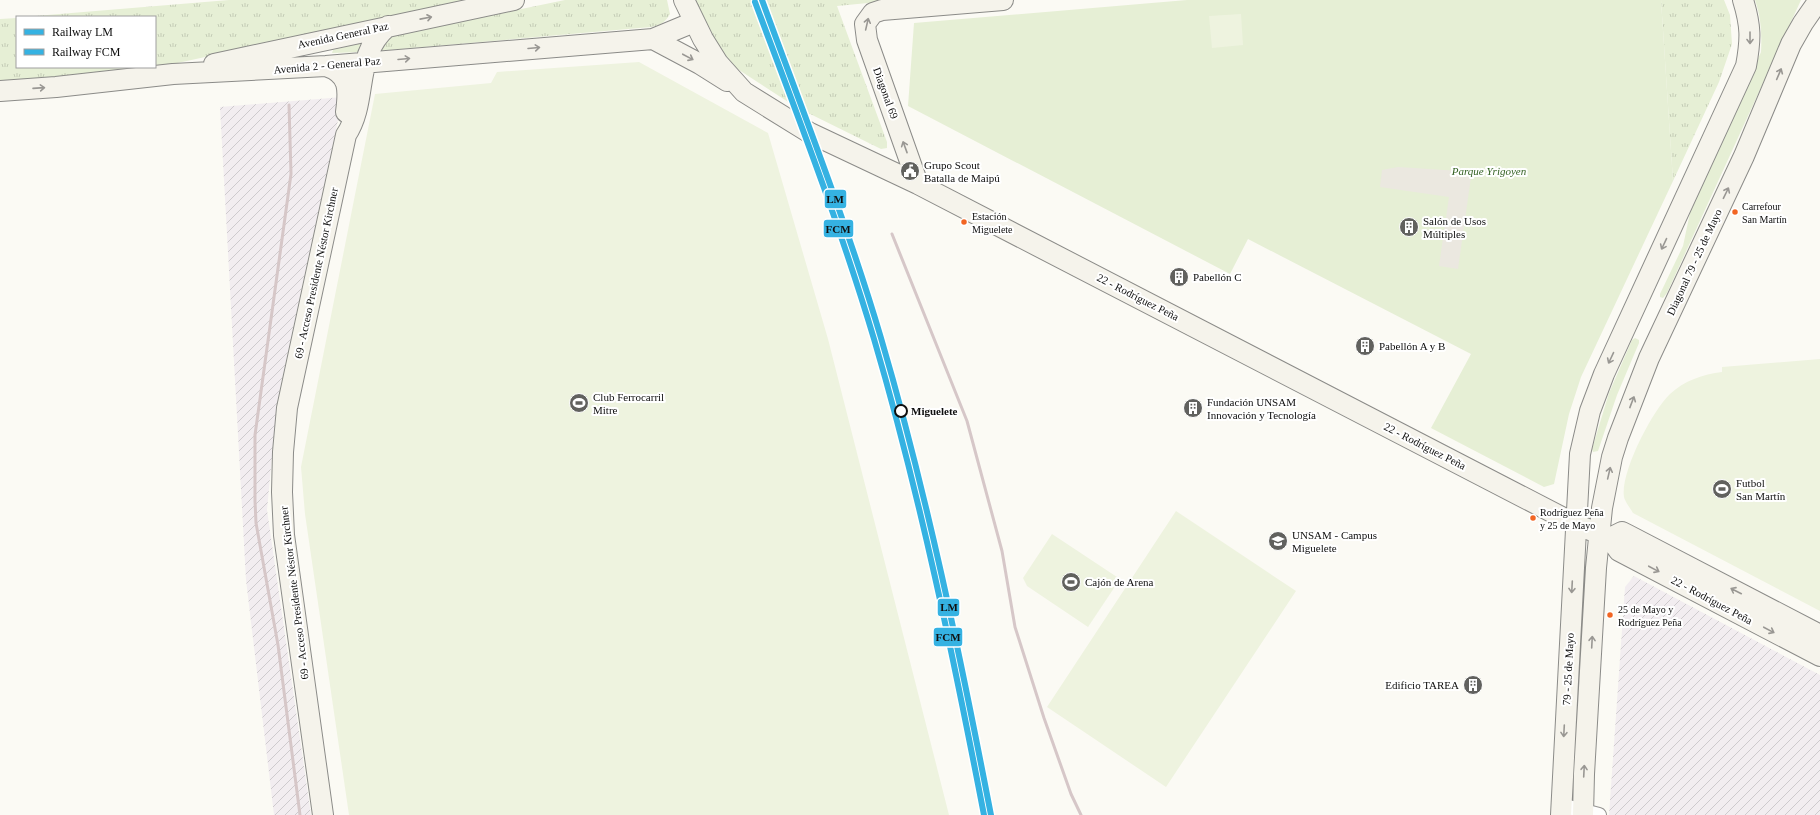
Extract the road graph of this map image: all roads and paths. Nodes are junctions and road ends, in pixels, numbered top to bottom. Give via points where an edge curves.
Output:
1 (514, 0) edge
2 (684, 0) edge
3 (1003, 0) edge
4 (1743, 0) edge
5 (1819, 0) edge
6 (694, 22) junction
7 (388, 26) junction
8 (653, 39) junction
9 (366, 62) junction
10 (326, 66) junction
11 (173, 74) junction
12 (0, 91) edge
13 (744, 92) junction
14 (346, 135) junction
15 (918, 184) junction
16 (1575, 524) junction
17 (1605, 536) junction
18 (1820, 635) edge
19 (1820, 656) edge
20 (1561, 810) edge
21 (1589, 813) edge
22 (323, 815) edge

7 -> 1 street, Avenida General Paz
2 - 6 street, 22 - Rodríguez Peña
15 -> 3 street, Diagonal 69 via 865,24 873,13 882,10
4 -> 16 street via 1750,23 1751,42 1746,66 1601,381 1590,411 1580,454
17 -> 5 street, Diagonal 79 - 25 de Mayo via 1602,508 1612,457 1649,358 1744,156 1791,44
6 - 8 street, Avenida 2 - General Paz
6 - 13 street, 22 - Rodríguez Peña via 718,63
7 - 9 street, 69 - Acceso Presidente Néstor Kirchner via 373,42
7 - 11 street, Avenida General Paz
9 -> 8 street, Avenida 2 - General Paz
8 -> 13 street via 700,64
9 - 10 street, Avenida 2 - General Paz
9 - 14 street, 69 - Acceso Presidente Néstor Kirchner via 353,125
10 - 11 street, Avenida 2 - General Paz
10 - 14 street, 69 - Acceso Presidente Néstor Kirchner via 340,73 348,87 344,121
12 -> 11 street, Avenida 2 - General Paz
13 - 15 street, 22 - Rodríguez Peña via 810,133
14 - 22 street, 69 - Acceso Presidente Néstor Kirchner via 296,361 283,452 284,535
15 - 16 street, 22 - Rodríguez Peña
16 - 17 street, 22 - Rodríguez Peña
16 -> 20 street, 79 - 25 de Mayo
18 -> 17 street, 22 - Rodríguez Peña via 1622,532
17 -> 19 street, 22 - Rodríguez Peña via 1619,551
21 -> 17 street, 79 - 25 de Mayo via 1593,614
20 - 21 street

